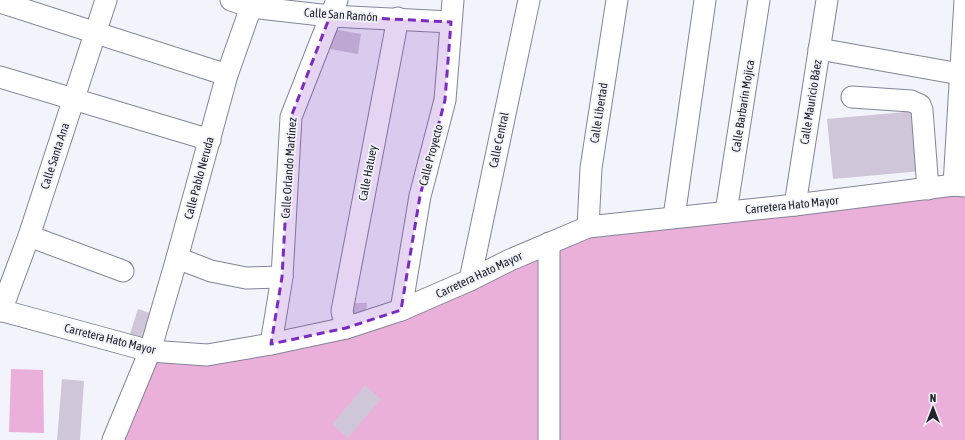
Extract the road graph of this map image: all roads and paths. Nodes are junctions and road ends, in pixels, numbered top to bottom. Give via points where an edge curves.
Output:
1 (106, 0) edge
2 (231, 0) edge
3 (453, 0) edge
4 (529, 0) edge
5 (617, 0) edge
6 (705, 0) edge
7 (760, 0) edge
8 (827, 0) edge
9 (965, 0) edge
10 (0, 2) edge
11 (251, 7) junction
12 (333, 8) edge
13 (398, 18) junction
14 (451, 22) junction
15 (96, 33) junction
16 (819, 49) junction
17 (960, 74) junction
18 (226, 75) junction
19 (0, 77) edge
20 (852, 97) dead end
21 (73, 100) junction
22 (210, 140) junction
23 (959, 186) edge
24 (928, 189) junction
25 (795, 205) junction
26 (726, 212) junction
27 (674, 217) junction
28 (588, 227) junction
29 (29, 236) junction
30 (549, 243) junction
31 (177, 258) junction
32 (124, 271) dead end
33 (282, 278) junction
34 (470, 280) junction
35 (401, 310) junction
36 (1, 311) edge
37 (346, 328) junction
38 (271, 344) junction
39 (150, 351) junction
40 (113, 440) edge
41 (549, 440) edge

1 - 15 street, Calle Santa Ana
2 - 11 street, Calle San Ramón
3 - 14 street, Calle Proyecto
4 - 34 street, Calle Central
5 - 28 street, Calle Libertad via 591,168
6 - 27 street
7 - 26 street, Calle Barbarín Mojica
8 - 16 street, Calle Mauricio Báez
9 - 17 street
10 - 15 street
11 - 12 street, Calle San Ramón
11 - 18 street, Calle Pablo Neruda
12 - 13 street, Calle San Ramón
12 - 33 street, Calle Orlando Martínez via 291,117
13 - 14 street, Calle San Ramón
13 - 37 street, Calle Hatuey via 342,311
14 - 35 street, Calle Proyecto via 445,100 420,196
15 - 18 street
15 - 21 street, Calle Santa Ana
16 - 17 street
16 - 25 street, Calle Mauricio Báez
17 - 23 street
18 - 22 street, Calle Pablo Neruda
19 - 21 street
20 - 24 street via 920,105
21 - 22 street
21 - 29 street, Calle Santa Ana
22 - 31 street, Calle Pablo Neruda
23 - 24 street, Carretera Hato Mayor
24 - 25 street, Carretera Hato Mayor
25 - 26 street, Carretera Hato Mayor
26 - 27 street, Carretera Hato Mayor
27 - 28 street, Carretera Hato Mayor
28 - 30 street, Carretera Hato Mayor
29 - 32 street
29 - 36 street, Calle Santa Ana
30 - 34 street, Carretera Hato Mayor
30 - 41 street
31 - 33 street via 211,271 246,278
31 - 39 street, Calle Pablo Neruda
33 - 38 street, Calle Orlando Martínez
34 - 35 street, Carretera Hato Mayor
35 - 37 street, Carretera Hato Mayor
36 - 39 street, Carretera Hato Mayor
37 - 38 street, Carretera Hato Mayor
38 - 39 street, Carretera Hato Mayor via 207,355
39 - 40 street, Calle Pablo Neruda

